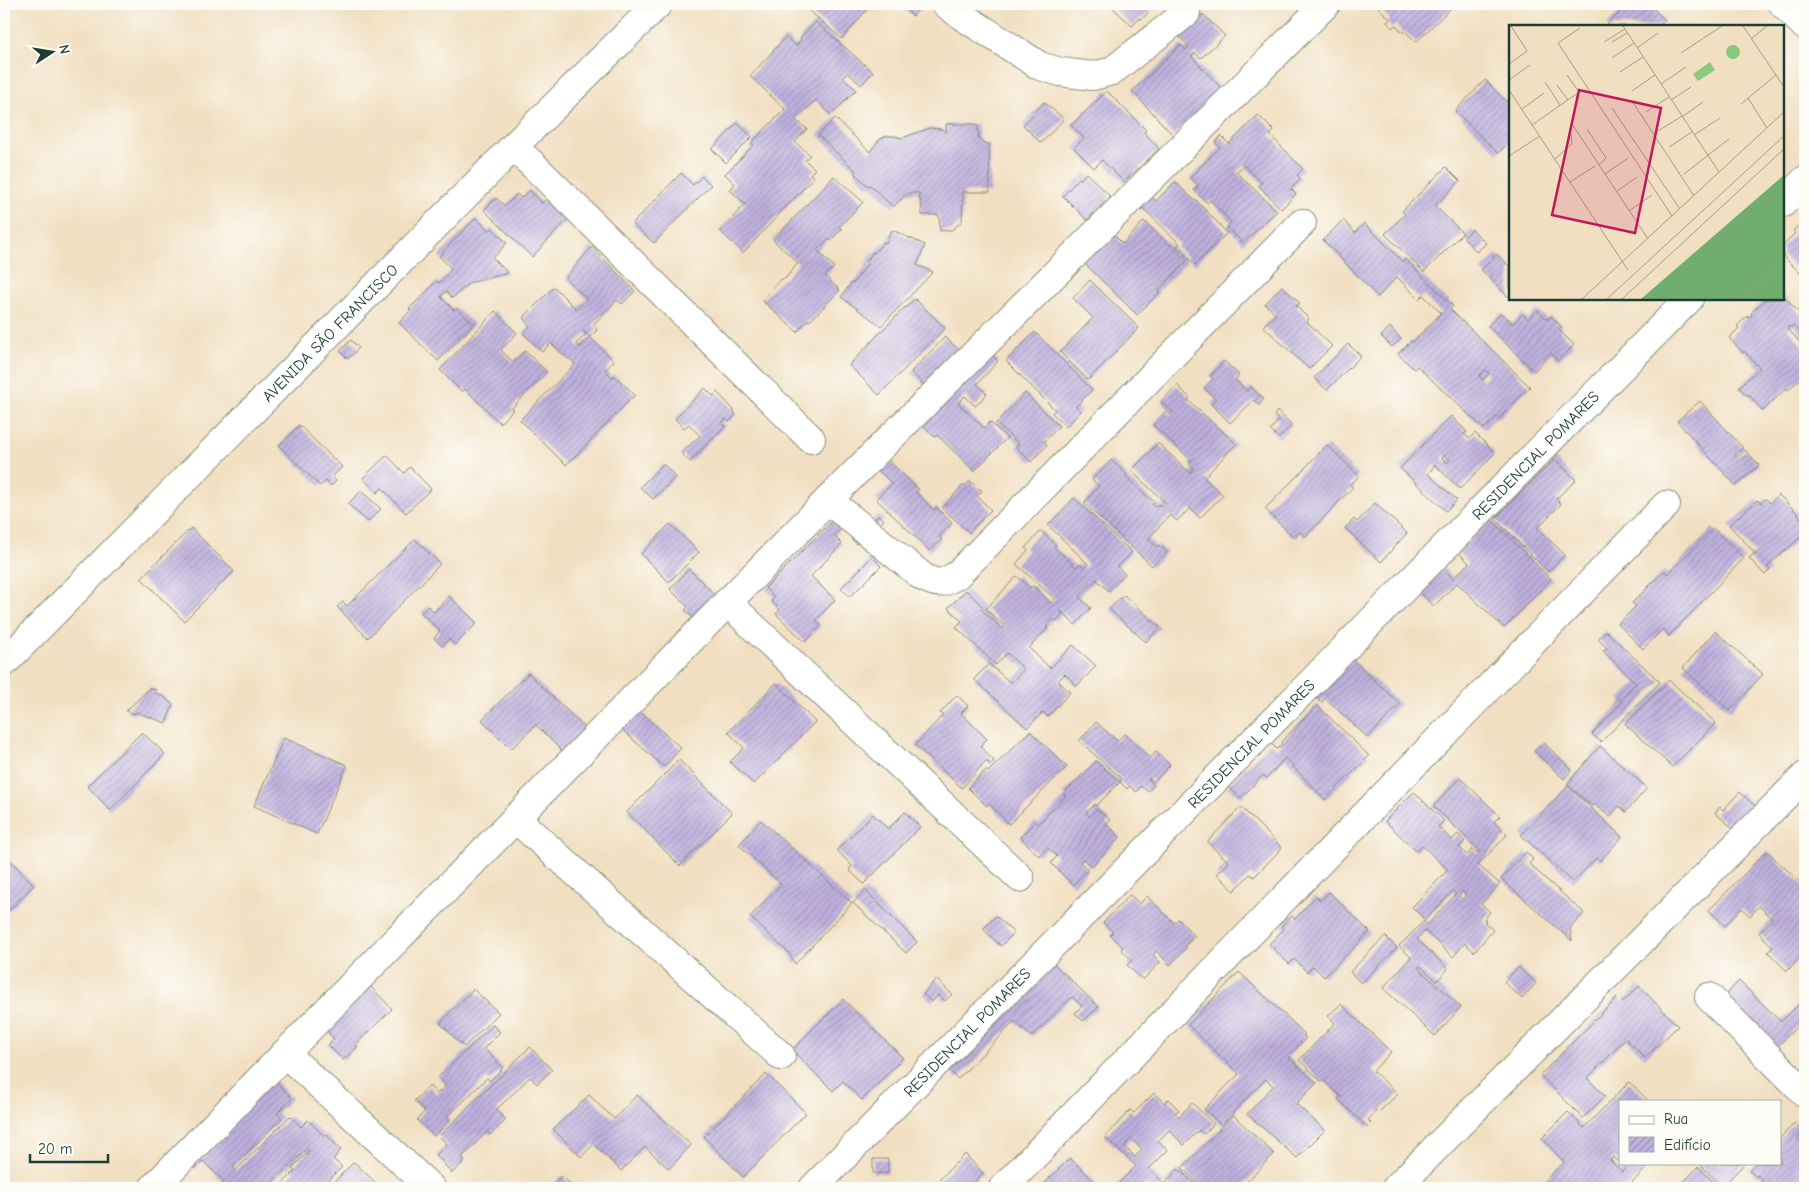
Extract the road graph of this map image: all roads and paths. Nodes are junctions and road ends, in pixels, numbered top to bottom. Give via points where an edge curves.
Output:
1 (658, 4) edge
2 (946, 4) edge
3 (1326, 4) edge
4 (1785, 4) edge
5 (1186, 13) dead end
6 (1805, 26) edge
7 (512, 147) junction
8 (1805, 180) edge
9 (1784, 202) edge
10 (1302, 223) dead end
11 (1688, 300) edge
12 (811, 439) dead end
13 (828, 500) junction
14 (1666, 504) dead end
15 (727, 602) junction
16 (4, 662) edge
17 (1805, 776) edge
18 (514, 818) junction
19 (1020, 878) dead end
20 (1709, 997) dead end
21 (285, 1053) junction
22 (781, 1056) dead end
23 (1805, 1093) edge
24 (153, 1188) edge
25 (431, 1188) edge
26 (812, 1188) edge
27 (1003, 1188) edge
28 (1396, 1188) edge

1 - 7 street, AVENIDA SÃO FRANCISCO
2 - 5 street via 1040,66 1093,76 1112,71
3 - 13 street
4 - 6 street
7 - 12 street
7 - 16 street, AVENIDA SÃO FRANCISCO
8 - 9 street
10 - 13 street via 957,576 934,583 923,577
11 - 26 street, RESIDENCIAL POMARES
13 - 15 street
14 - 27 street
15 - 18 street
15 - 19 street
17 - 28 street
18 - 21 street
18 - 22 street
20 - 23 street
21 - 24 street
21 - 25 street

